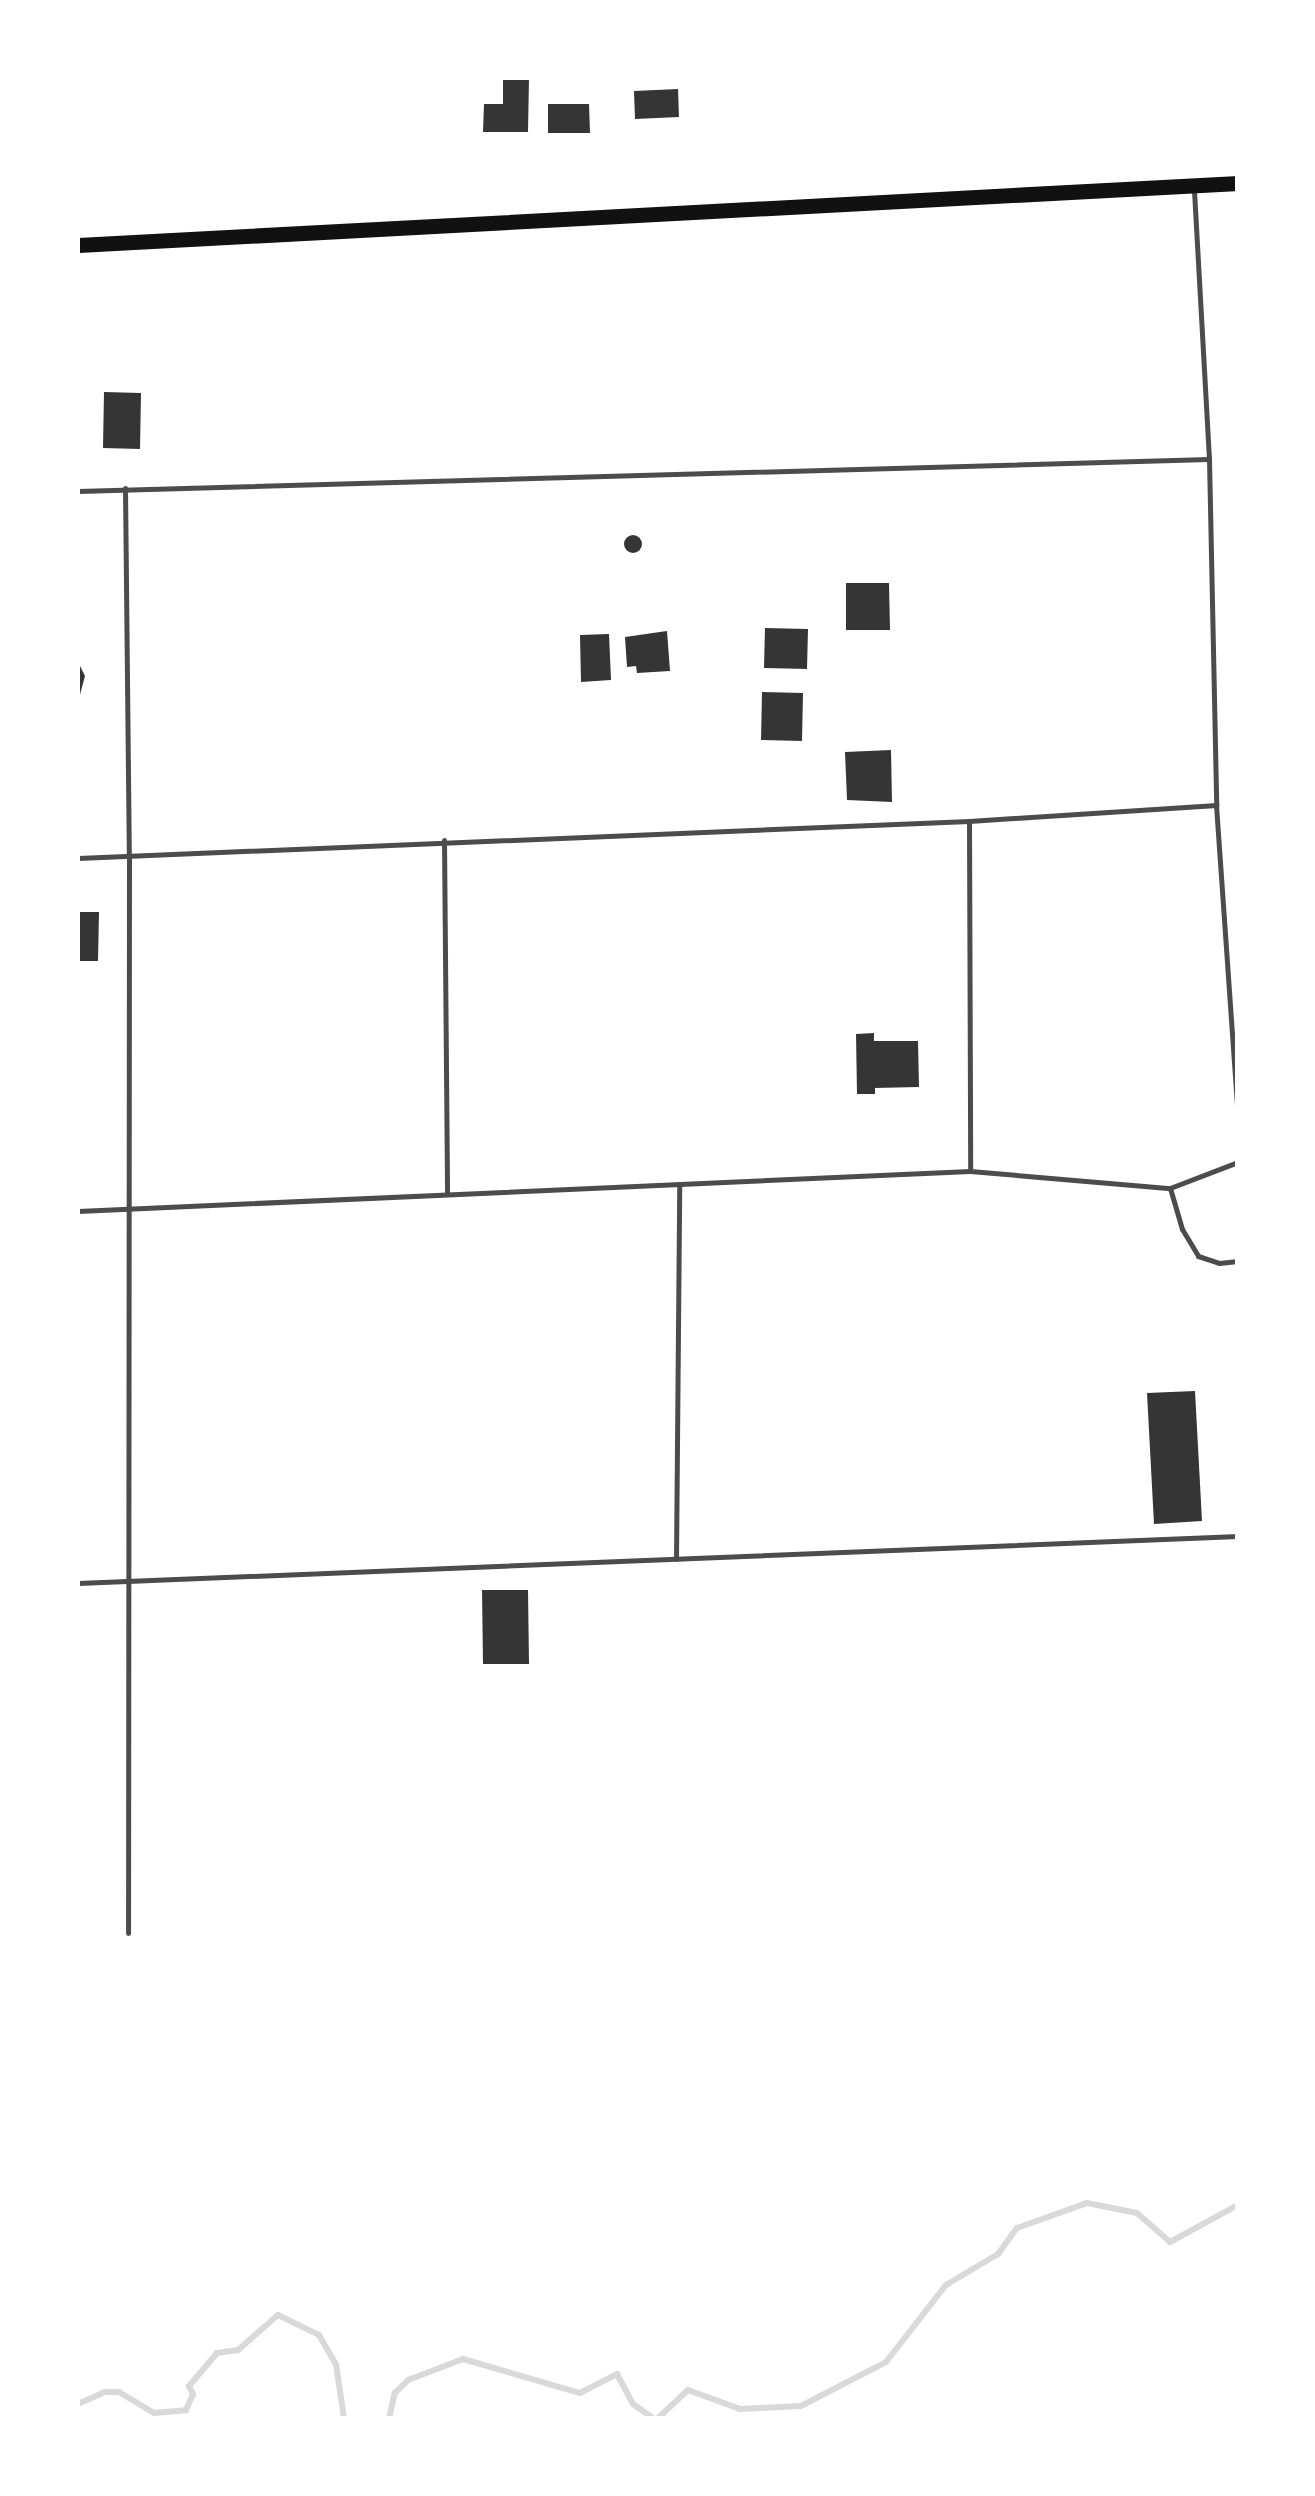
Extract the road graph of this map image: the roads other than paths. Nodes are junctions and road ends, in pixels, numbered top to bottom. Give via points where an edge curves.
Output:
1 (1238, 183) edge
2 (1194, 185) junction
3 (78, 245) edge
4 (1208, 459) junction
5 (125, 488) junction
6 (78, 491) edge
7 (1216, 806) junction
8 (969, 821) junction
9 (444, 840) junction
10 (130, 856) junction
11 (78, 858) edge
12 (1235, 1045) edge
13 (1238, 1121) edge
14 (1238, 1162) edge
15 (970, 1171) junction
16 (679, 1184) junction
17 (1170, 1188) junction
18 (448, 1194) junction
19 (129, 1208) junction
20 (78, 1210) edge
21 (1238, 1261) edge
22 (1238, 1536) edge
23 (676, 1559) junction
24 (128, 1580) junction
25 (78, 1582) edge
26 (128, 1933) dead end

1 - 2 main road
2 - 3 main road
2 - 4 lane
4 - 5 lane
4 - 7 lane
5 - 6 lane
5 - 10 lane
7 - 8 lane
7 - 12 lane
8 - 9 lane
8 - 15 lane
9 - 10 lane
9 - 18 lane
10 - 11 lane
10 - 19 lane
12 - 13 lane
14 - 17 lane
15 - 16 lane
15 - 17 lane
16 - 18 lane
16 - 23 lane
17 - 21 lane via 1198,1256
18 - 19 lane
19 - 20 lane
19 - 24 lane
22 - 23 lane
23 - 24 lane
24 - 25 lane
24 - 26 lane

